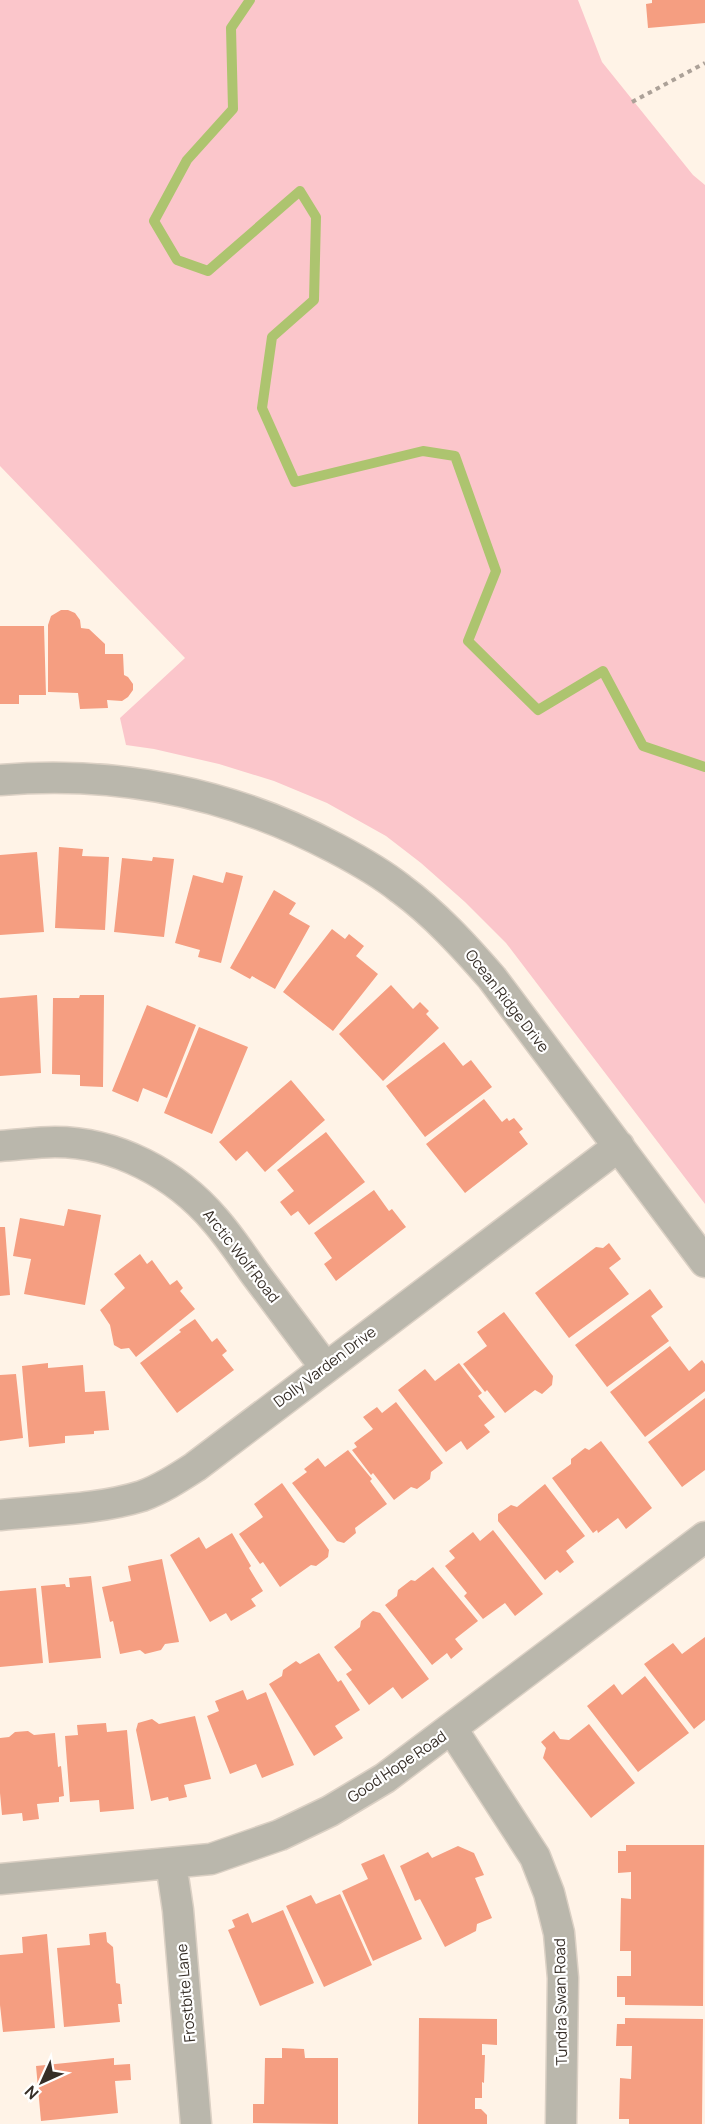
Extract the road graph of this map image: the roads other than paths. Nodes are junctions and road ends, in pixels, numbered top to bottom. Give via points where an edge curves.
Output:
1 (0, 780) edge
2 (0, 1146) edge
3 (619, 1146) junction
4 (705, 1262) edge
5 (325, 1367) junction
6 (0, 1515) edge
7 (705, 1537) edge
8 (452, 1729) junction
9 (171, 1863) junction
10 (0, 1879) edge
11 (196, 2124) edge
12 (561, 2124) edge

1 - 3 street, Ocean Ridge Drive via 44,776 91,778 195,794 289,825 363,863 401,888 464,945
2 - 5 street, Arctic Wolf Road via 56,1142 82,1145 142,1162 166,1176 215,1220
3 - 4 street, Ocean Ridge Drive
3 - 5 street, Dolly Varden Drive
5 - 6 street, Dolly Varden Drive via 195,1467 144,1495 116,1503
7 - 8 street, Good Hope Road
8 - 9 street, Good Hope Road via 385,1779 280,1835 211,1859
8 - 12 street, Tundra Swan Road via 535,1857 549,1893 560,1933 563,1977
9 - 10 street, Good Hope Road
9 - 11 street, Frostbite Lane

